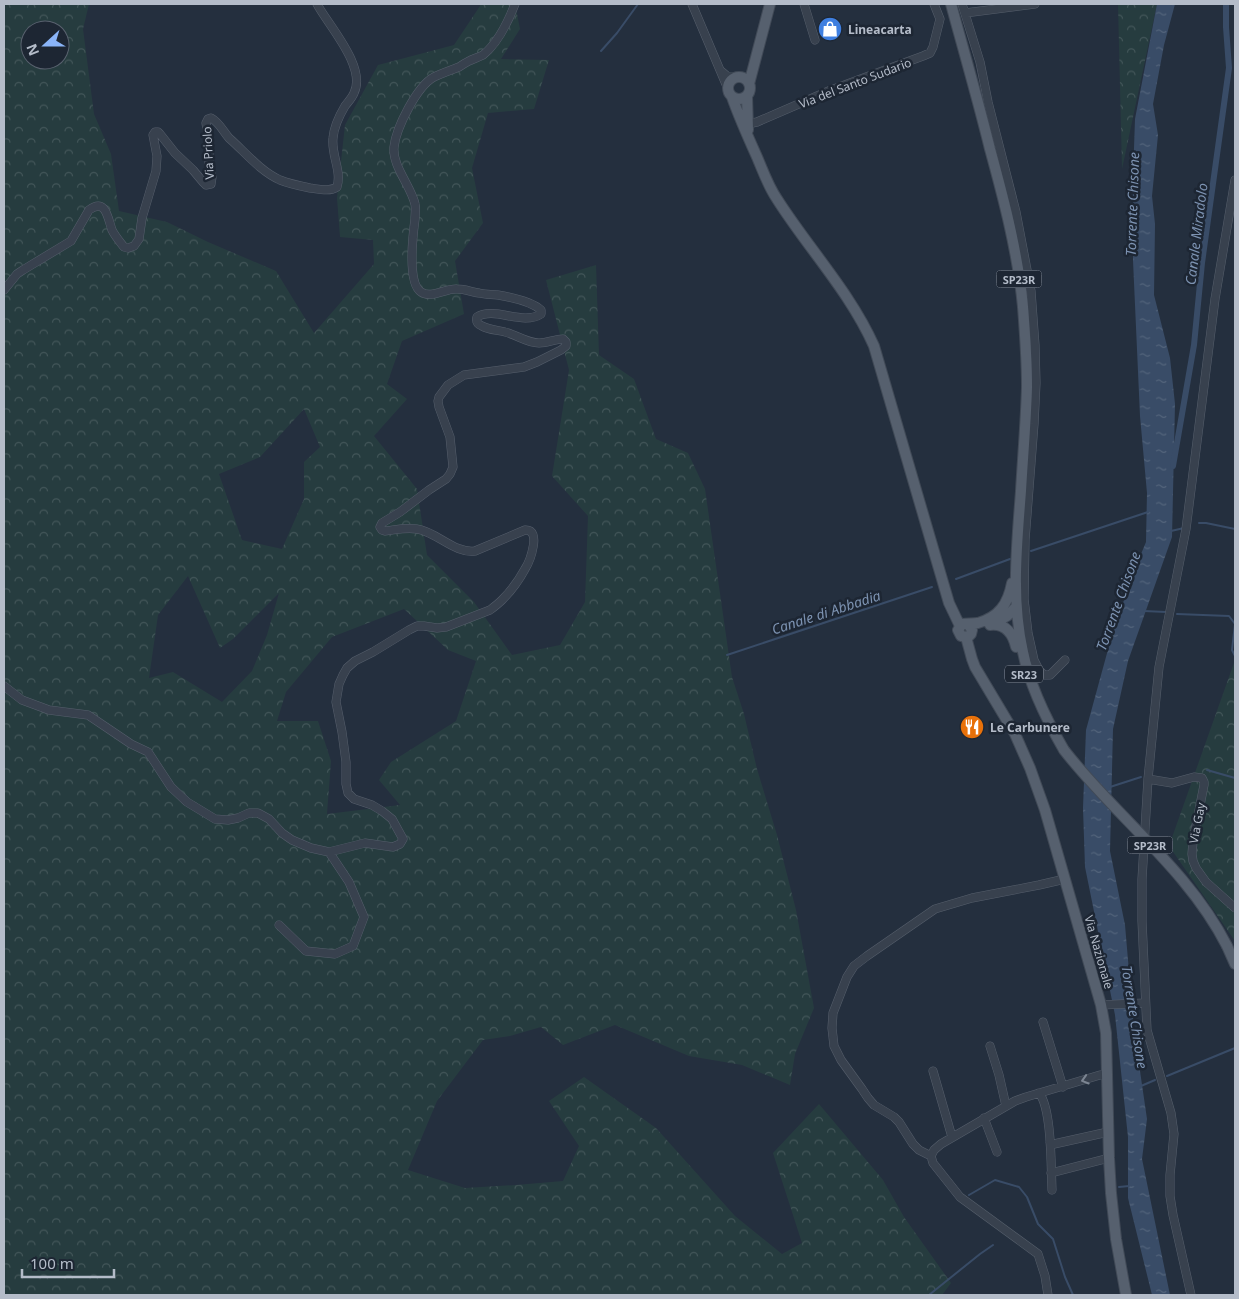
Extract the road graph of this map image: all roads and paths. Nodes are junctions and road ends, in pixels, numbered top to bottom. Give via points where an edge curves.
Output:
1 (316, 4) edge
2 (515, 4) edge
3 (692, 4) edge
4 (770, 4) edge
5 (804, 4) edge
6 (934, 4) edge
7 (951, 4) edge
8 (962, 4) edge
9 (1035, 4) edge
10 (965, 13) junction
11 (815, 40) dead end
12 (755, 60) junction
13 (720, 70) junction
14 (737, 78) junction
15 (749, 84) junction
16 (730, 93) junction
17 (747, 96) junction
18 (748, 124) junction
19 (748, 136) junction
20 (1235, 180) edge
21 (4, 290) edge
22 (1016, 562) junction
23 (1016, 607) junction
24 (990, 625) junction
25 (967, 630) junction
26 (1065, 660) dead end
27 (4, 686) edge
28 (1054, 733) junction
29 (1148, 779) junction
30 (329, 852) junction
31 (1065, 879) junction
32 (1235, 908) edge
33 (279, 925) dead end
34 (1235, 964) edge
35 (1145, 1003) junction
36 (1101, 1005) junction
37 (1043, 1022) dead end
38 (990, 1046) dead end
39 (933, 1071) dead end
40 (1107, 1075) junction
41 (1064, 1087) junction
42 (1039, 1093) junction
43 (1006, 1106) junction
44 (984, 1118) junction
45 (1108, 1132) junction
46 (952, 1137) junction
47 (1050, 1142) junction
48 (997, 1152) dead end
49 (931, 1156) junction
50 (1109, 1158) junction
51 (1051, 1173) junction
52 (1052, 1190) dead end
53 (1048, 1295) edge
54 (1126, 1295) edge
55 (1191, 1295) edge

1 - 21 street, Via Priolo via 342,42 357,84 334,132 333,149 339,177 337,188 316,189 288,183 274,176 211,118 206,122 212,181 206,185 155,132 156,171 139,239 134,246 124,247 112,231 105,210 94,206 71,241 17,274
2 - 30 street via 494,43 482,55 432,78 420,89 396,135 393,150 415,204 412,253 417,289 424,294 434,294 448,289 465,289 512,298 537,307 541,314 537,316 518,318 484,314 476,320 483,327 533,342 563,339 566,346 548,358 524,367 464,375 448,385 438,401 450,437 453,468 446,479 380,527 385,531 417,529 468,552 525,530 532,532 534,543 527,567 496,606 446,627 417,626 347,668 339,684 336,702 348,793 382,811 392,820 403,839 393,847 365,843
3 - 13 street
4 - 12 main road
5 - 11 street
6 - 18 street, Via del Santo Sudario via 940,20 930,53
7 - 22 main road, SP23R via 1003,194 1023,304 1027,386
8 - 10 street
9 - 10 street
10 - 26 street via 1016,212 1031,291 1036,383 1024,599 1028,634 1034,660 1044,675 1050,674
12 - 14 main road
12 - 15 main road
13 - 14 street
13 - 16 street
14 - 15 main road via 746,79
14 - 16 main road via 730,82
15 - 17 main road
16 - 17 main road via 738,99
16 - 19 main road, Via Nazionale
17 - 18 main road
18 - 19 main road
19 - 25 main road, Via Nazionale via 775,197 853,306 874,346 949,603
20 - 29 street via 1215,300 1186,529 1158,667
22 - 23 main road, SP23R
22 - 25 main road via 1011,588 1001,609
23 - 24 main road
23 - 28 main road, SP23R via 1030,680
24 - 25 main road
24 - 28 main road, SR23 via 1010,631 1038,713
25 - 31 main road, Via Nazionale / SR23 via 975,666 1015,734 1030,768
27 - 30 street via 22,700 49,710 88,715 148,752 171,788 215,818 228,820 258,813 292,840
28 - 34 main road, SP23R, bridge via 1096,788 1179,875 1220,931
29 - 32 street, Via Gay via 1176,783 1202,778 1204,785 1193,841 1193,861 1206,882
29 - 35 street via 1142,892
30 - 33 street via 349,882 364,916 353,946 334,954 306,952
31 - 36 main road, Via Nazionale / SR23
31 - 49 street via 935,909 854,966 847,977 834,1013 834,1046 874,1105 894,1117 913,1144
35 - 36 street
35 - 55 street via 1146,1030 1171,1113 1174,1134 1170,1196
36 - 40 main road, Via Nazionale / SR23 via 1106,1032
37 - 41 street
38 - 43 street
39 - 46 street
40 -> 41 street
40 - 45 main road, Via Nazionale / SR23
41 - 42 street
42 - 43 street
42 - 47 street via 1048,1118
43 - 44 street
44 - 46 street
44 - 48 street
45 - 47 street via 1054,1144
45 - 50 main road, Via Nazionale / SR23
46 - 49 street
47 - 51 street
49 - 53 street via 960,1197 1038,1254
50 - 51 street
50 - 54 main road, Via Nazionale / SR23 via 1112,1209
51 - 52 street

